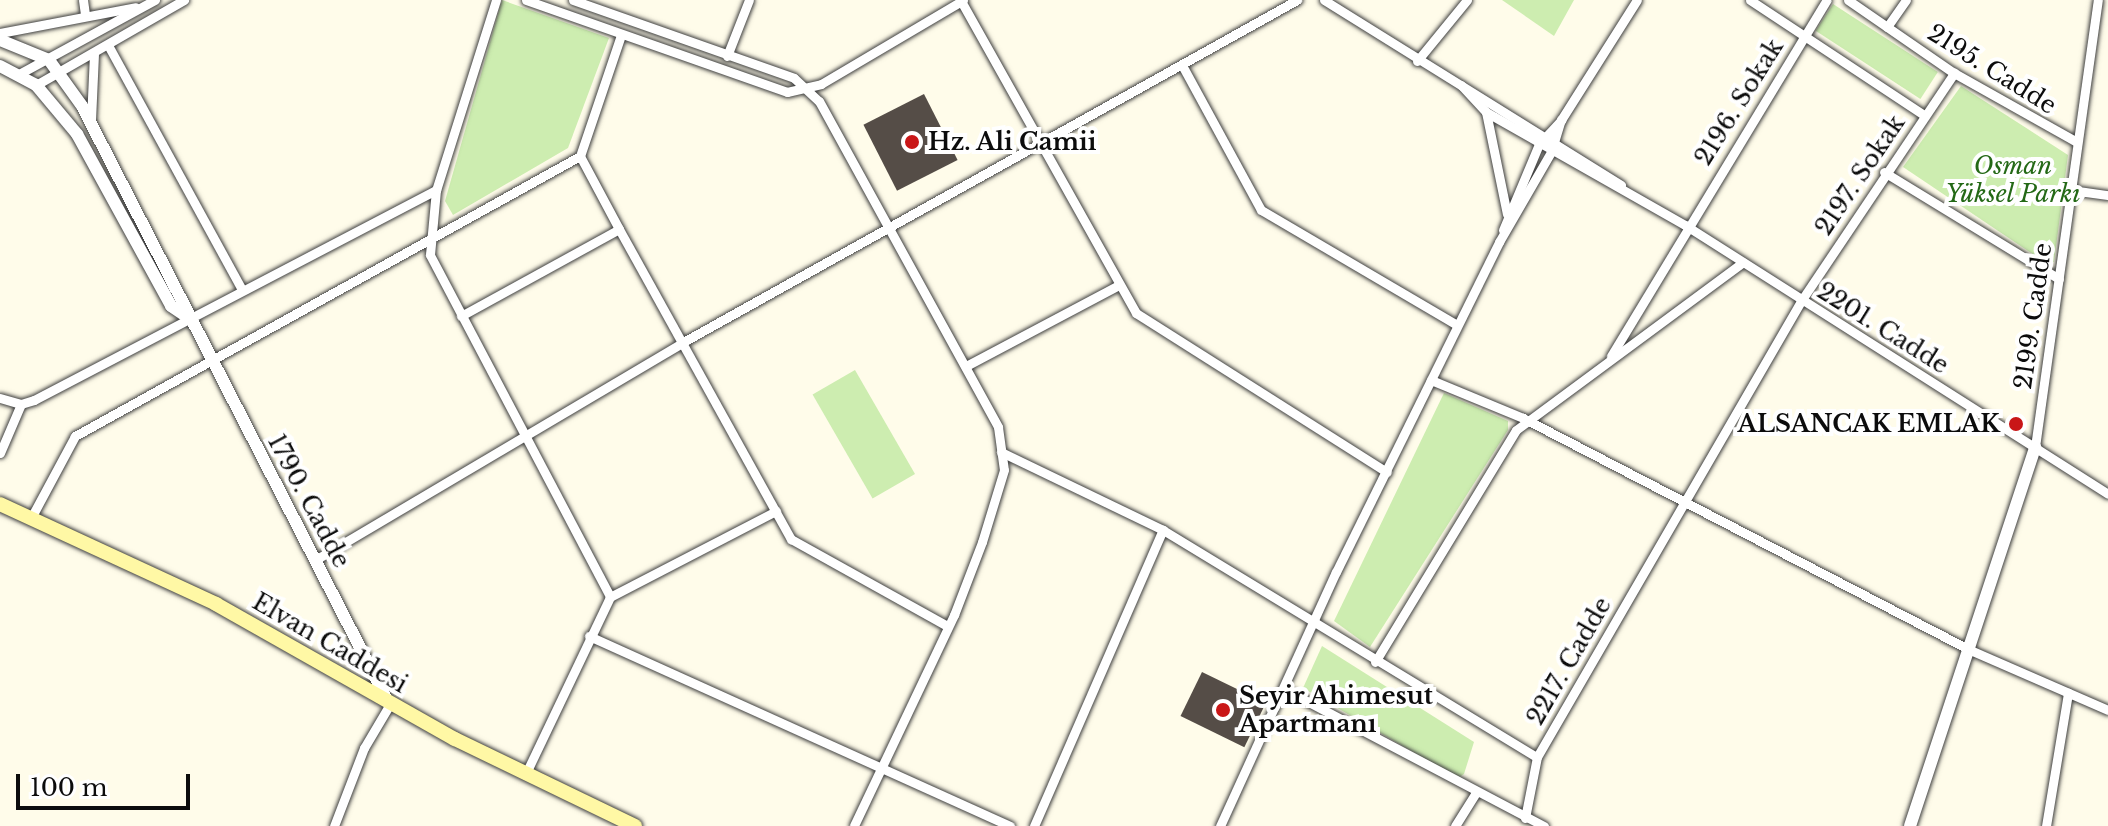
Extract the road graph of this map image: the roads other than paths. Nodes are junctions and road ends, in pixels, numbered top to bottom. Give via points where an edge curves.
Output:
1 (83, 0) edge
2 (155, 0) edge
3 (184, 0) edge
4 (496, 0) edge
5 (526, 0) edge
6 (573, 0) edge
7 (749, 0) edge
8 (962, 0) edge
9 (1297, 0) edge
10 (1324, 0) edge
11 (1637, 0) edge
12 (1750, 0) edge
13 (1827, 0) edge
14 (1848, 0) edge
15 (1906, 0) edge
16 (2098, 0) edge
17 (1466, 1) edge
18 (144, 6) junction
19 (85, 15) junction
20 (1887, 27) junction
21 (0, 33) edge
22 (621, 35) junction
23 (1804, 35) junction
24 (0, 40) edge
25 (108, 45) junction
26 (94, 53) junction
27 (727, 56) junction
28 (49, 60) junction
29 (1417, 61) junction
30 (1182, 65) junction
31 (0, 66) edge
32 (60, 71) junction
33 (1954, 73) junction
34 (19, 74) junction
35 (36, 85) junction
36 (1461, 85) junction
37 (803, 91) junction
38 (1486, 112) junction
39 (1924, 115) junction
40 (1561, 120) junction
41 (91, 123) junction
42 (1546, 132) junction
43 (1557, 139) junction
44 (2077, 142) junction
45 (1539, 144) junction
46 (1045, 146) junction
47 (1551, 152) junction
48 (580, 156) junction
49 (1884, 172) junction
50 (436, 190) junction
51 (2071, 190) junction
52 (2108, 195) edge
53 (1637, 196) junction
54 (1508, 218) junction
55 (1685, 225) junction
56 (893, 227) junction
57 (619, 229) junction
58 (430, 237) junction
59 (1499, 242) junction
60 (1743, 262) junction
61 (2059, 279) junction
62 (1119, 285) junction
63 (242, 290) junction
64 (1801, 301) junction
65 (461, 316) junction
66 (189, 318) junction
67 (1457, 325) junction
68 (685, 341) junction
69 (1610, 358) junction
70 (211, 360) junction
71 (966, 366) junction
72 (1431, 380) junction
73 (0, 398) edge
74 (21, 404) junction
75 (1527, 420) junction
76 (527, 433) junction
77 (2035, 447) junction
78 (1001, 452) junction
79 (0, 453) edge
80 (1387, 472) junction
81 (2108, 494) edge
82 (0, 504) edge
83 (1682, 504) junction
84 (776, 511) junction
85 (31, 518) junction
86 (1163, 530) junction
87 (315, 560) junction
88 (610, 597) junction
89 (1314, 625) junction
90 (947, 626) junction
91 (589, 636) junction
92 (1970, 650) junction
93 (1375, 662) junction
94 (1284, 689) junction
95 (2068, 693) junction
96 (390, 704) junction
97 (2108, 710) edge
98 (1537, 757) junction
99 (883, 768) junction
100 (525, 775) junction
101 (1475, 794) junction
102 (1525, 818) junction
103 (334, 826) edge
104 (635, 826) edge
105 (854, 826) edge
106 (1010, 826) edge
107 (1034, 826) edge
108 (1220, 826) edge
109 (1455, 826) edge
110 (1544, 826) edge
111 (1910, 826) edge
112 (2046, 826) edge

1 - 19 street
2 - 18 street
3 - 25 street
4 - 50 street
5 - 22 street
6 - 27 street
7 - 27 street
8 - 37 street
8 - 46 street
9 - 30 street
10 - 29 street, 2201. Cadde
11 - 40 street
12 - 23 street
13 - 23 street, 2196. Sokak
14 - 20 street, 2195. Cadde
15 - 20 street
16 - 44 street, 2199. Cadde
17 - 29 street
18 - 19 street
18 - 28 street
19 - 21 street
20 - 33 street, 2195. Cadde
22 - 37 street via 787,92
22 - 48 street
23 - 39 street
23 - 55 street, 2196. Sokak
24 - 28 street, 1790. Cadde
25 - 26 street
25 - 63 street
26 - 32 street
26 - 41 street
27 - 37 street via 794,78
28 - 32 street, 1790. Cadde
28 - 34 street
29 - 36 street, 2201. Cadde
30 - 46 street
30 - 67 street via 1261,210
31 - 34 street, 1790. Cadde
32 - 35 street
32 - 41 street, 1790. Cadde
33 - 39 street, 2197. Sokak
33 - 44 street, 2195. Cadde
34 - 35 street, 1790. Cadde
35 - 66 street, 1790. Cadde via 77,134 171,306
36 - 38 street, 2201. Cadde
36 - 42 street, 2201. Cadde
37 - 56 street via 830,115
38 - 45 street, 2201. Cadde
38 - 54 street
39 - 49 street, 2197. Sokak
40 - 42 street
40 - 43 street
41 - 66 street, 1790. Cadde via 187,300
42 - 43 street, 2201. Cadde
42 - 45 street
43 - 47 street
43 - 53 street, 2201. Cadde
44 - 51 street, 2199. Cadde
45 - 47 street, 2201. Cadde
45 - 54 street
46 - 56 street
46 - 62 street
47 - 53 street, 2201. Cadde
47 - 59 street
48 - 57 street
48 - 58 street
49 - 61 street
49 - 64 street, 2197. Sokak
50 - 58 street
50 - 63 street
51 - 52 street
51 - 61 street, 2199. Cadde
53 - 55 street, 2201. Cadde
54 - 59 street
55 - 60 street, 2201. Cadde
55 - 69 street, 2196. Sokak
56 - 68 street
56 - 71 street
57 - 65 street
57 - 68 street
58 - 65 street via 434,266
58 - 70 street
59 - 67 street
60 - 64 street, 2201. Cadde
60 - 69 street
61 - 77 street, 2199. Cadde
62 - 71 street
62 - 80 street via 1148,324
63 - 66 street
64 - 77 street, 2201. Cadde
64 - 83 street, 2217. Cadde
65 - 76 street
66 - 70 street, 1790. Cadde
66 - 74 street
67 - 72 street
68 - 76 street
68 - 84 street
69 - 75 street
70 - 85 street via 68,442
70 - 87 street, 1790. Cadde
71 - 78 street via 998,427
72 - 75 street
72 - 80 street
73 - 74 street
74 - 79 street
75 - 83 street
75 - 93 street via 1507,441
76 - 87 street
76 - 88 street
77 - 81 street, 2201. Cadde
77 - 92 street
78 - 86 street, 2217. Cadde
78 - 90 street via 1004,470 982,542
80 - 89 street
82 - 85 main road, Elvan Caddesi
83 - 92 street
83 - 98 street, 2217. Cadde
84 - 88 street
84 - 90 street via 791,539
85 - 96 main road, Elvan Caddesi via 216,604
86 - 89 street, 2217. Cadde
86 - 107 street
87 - 96 street, 1790. Cadde
88 - 91 street
89 - 93 street, 2217. Cadde
89 - 94 street
90 - 99 street
91 - 99 street
91 - 100 street
92 - 95 street
92 - 111 street
93 - 98 street, 2217. Cadde
94 - 101 street
94 - 108 street
95 - 97 street
95 - 112 street
96 - 100 main road, Elvan Caddesi
96 - 103 street via 364,748
98 - 102 street
99 - 105 street
99 - 106 street
100 - 104 main road, Elvan Caddesi
101 - 102 street
101 - 109 street
102 - 110 street

